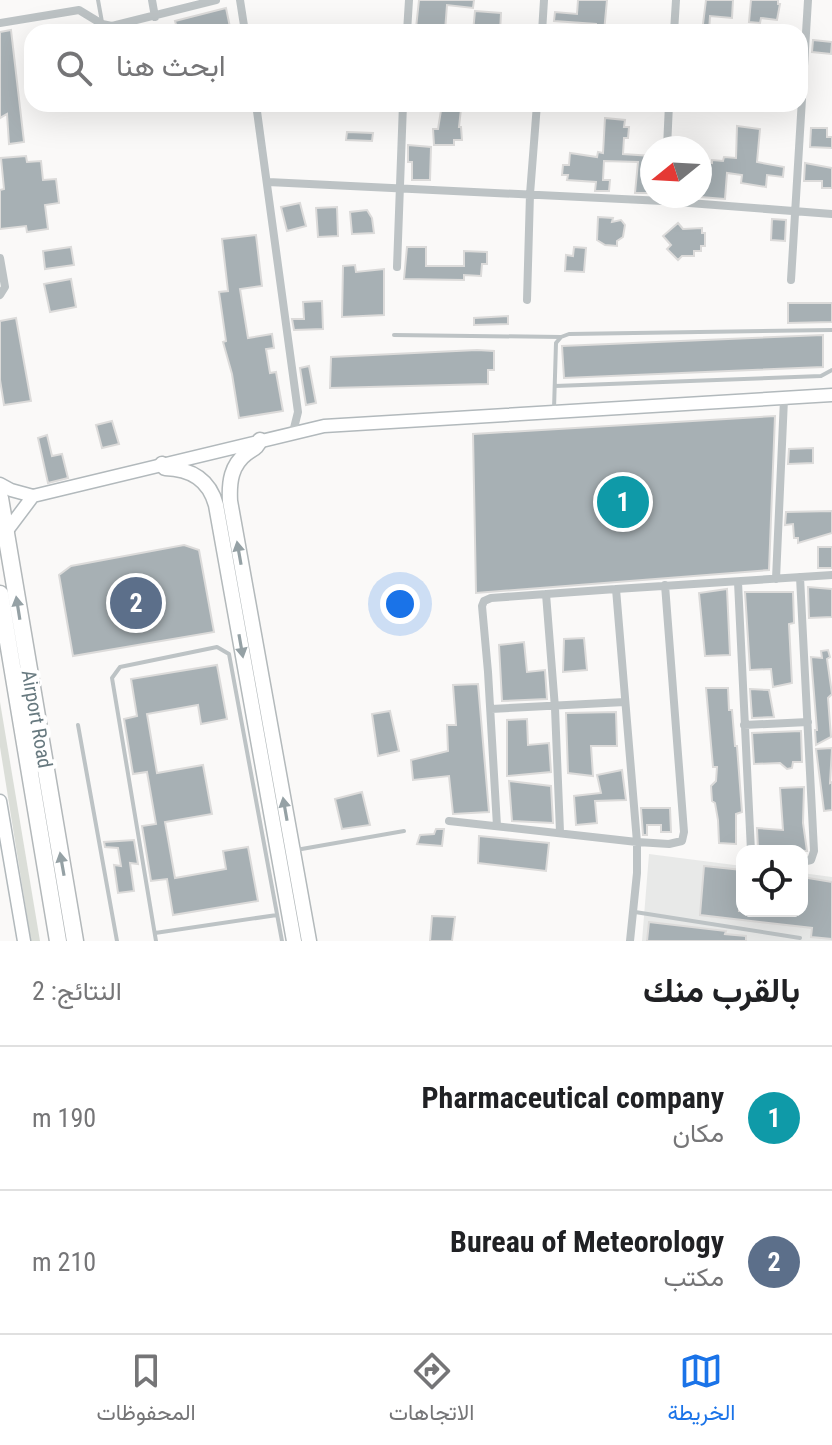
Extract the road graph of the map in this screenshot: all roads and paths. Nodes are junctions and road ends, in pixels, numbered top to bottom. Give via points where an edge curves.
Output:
1 (98, 0) edge
2 (152, 0) edge
3 (216, 0) edge
4 (240, 0) edge
5 (409, 0) edge
6 (544, 0) edge
7 (676, 0) edge
8 (808, 0) edge
9 (155, 17) junction
10 (0, 23) edge
11 (102, 24) joint
12 (122, 24) edge
13 (244, 24) edge
14 (408, 24) edge
15 (542, 24) edge
16 (674, 24) edge
17 (807, 24) edge
18 (257, 112) edge
19 (403, 112) edge
20 (536, 112) edge
21 (669, 112) edge
22 (801, 112) edge
23 (668, 136) edge
24 (268, 182) junction
25 (398, 189) junction
26 (530, 194) junction
27 (640, 198) edge
28 (712, 203) edge
29 (795, 211) junction
30 (832, 214) edge
31 (0, 258) edge
32 (397, 267) dead end
33 (791, 280) dead end
34 (0, 295) edge
35 (527, 300) dead end
36 (832, 330) edge
37 (394, 335) dead end
38 (561, 337) junction
39 (832, 370) edge
40 (555, 386) junction
41 (832, 395) edge
42 (784, 399) junction
43 (298, 412) junction
44 (554, 412) junction
45 (311, 428) junction
46 (293, 432) junction
47 (260, 440) junction
48 (162, 464) junction
49 (0, 484) edge
50 (33, 496) junction
51 (0, 498) edge
52 (6, 532) junction
53 (832, 575) edge
54 (800, 577) junction
55 (776, 579) junction
56 (738, 582) junction
57 (665, 585) junction
58 (616, 589) junction
59 (546, 594) junction
60 (1, 605) edge
61 (4, 640) edge
62 (625, 702) junction
63 (555, 708) junction
64 (491, 709) junction
65 (808, 722) junction
66 (78, 725) dead end
67 (744, 725) junction
68 (0, 801) edge
69 (449, 821) dead end
70 (497, 826) junction
71 (404, 831) dead end
72 (560, 832) junction
73 (637, 842) junction
74 (751, 845) edge
75 (4, 848) edge
76 (289, 858) junction
77 (808, 861) edge
78 (633, 912) junction
79 (277, 915) junction
80 (155, 933) junction
81 (800, 938) dead end
82 (24, 941) edge
83 (58, 941) edge
84 (75, 941) edge
85 (117, 941) edge
86 (156, 941) edge
87 (282, 941) edge
88 (294, 941) edge
89 (309, 941) edge
90 (630, 941) edge

1 - 11 lane
2 - 9 street
3 - 9 street
4 - 13 street
5 - 14 street
6 - 15 street
7 - 16 street
8 - 17 street
9 - 12 street
10 - 11 street via 79,10
18 - 24 street
19 - 25 street
20 - 26 street
21 - 23 street
22 - 29 street
24 - 25 street
24 - 43 street
25 - 26 street
25 - 32 street
26 - 27 street
26 - 35 street
28 - 29 street
29 - 30 street
29 - 33 street
31 - 34 street via 5,287
36 - 38 lane
37 - 38 lane
38 - 40 lane via 556,343
39 - 40 lane via 821,376
40 - 44 lane
41 - 42 street
42 - 44 street
42 - 55 street
43 - 45 street
43 - 46 street
44 - 45 street
45 - 46 street
46 - 47 street
47 - 48 street
76 -> 47 main road via 230,501 235,466
48 - 50 street
48 -> 76 main road via 193,473 213,495
49 - 50 street
50 - 52 street
51 - 52 highway, Airport Road
84 -> 52 highway, Airport Road
53 - 54 street
54 - 55 street
54 - 65 street
55 - 56 street
56 - 57 street
56 - 67 street
57 - 58 street
57 - 73 street via 684,832 677,844
58 - 59 street
58 - 62 street
59 - 63 street
59 - 64 street via 484,601
60 - 61 highway, Airport Road
61 - 83 highway, Airport Road
62 - 63 street
62 - 73 street
63 - 64 street
63 - 72 street
64 - 70 street
65 - 67 street
65 - 77 street via 814,851
66 - 85 lane
67 - 74 street
68 - 75 street
69 - 70 street
70 - 72 street
71 - 76 lane
72 - 73 street
73 - 78 street
75 - 82 street
76 - 88 main road
76 - 89 main road
78 - 81 lane
78 - 90 street
79 - 80 lane
79 - 80 lane via 229,654 217,647 120,667 112,678
79 - 87 lane
80 - 86 lane

